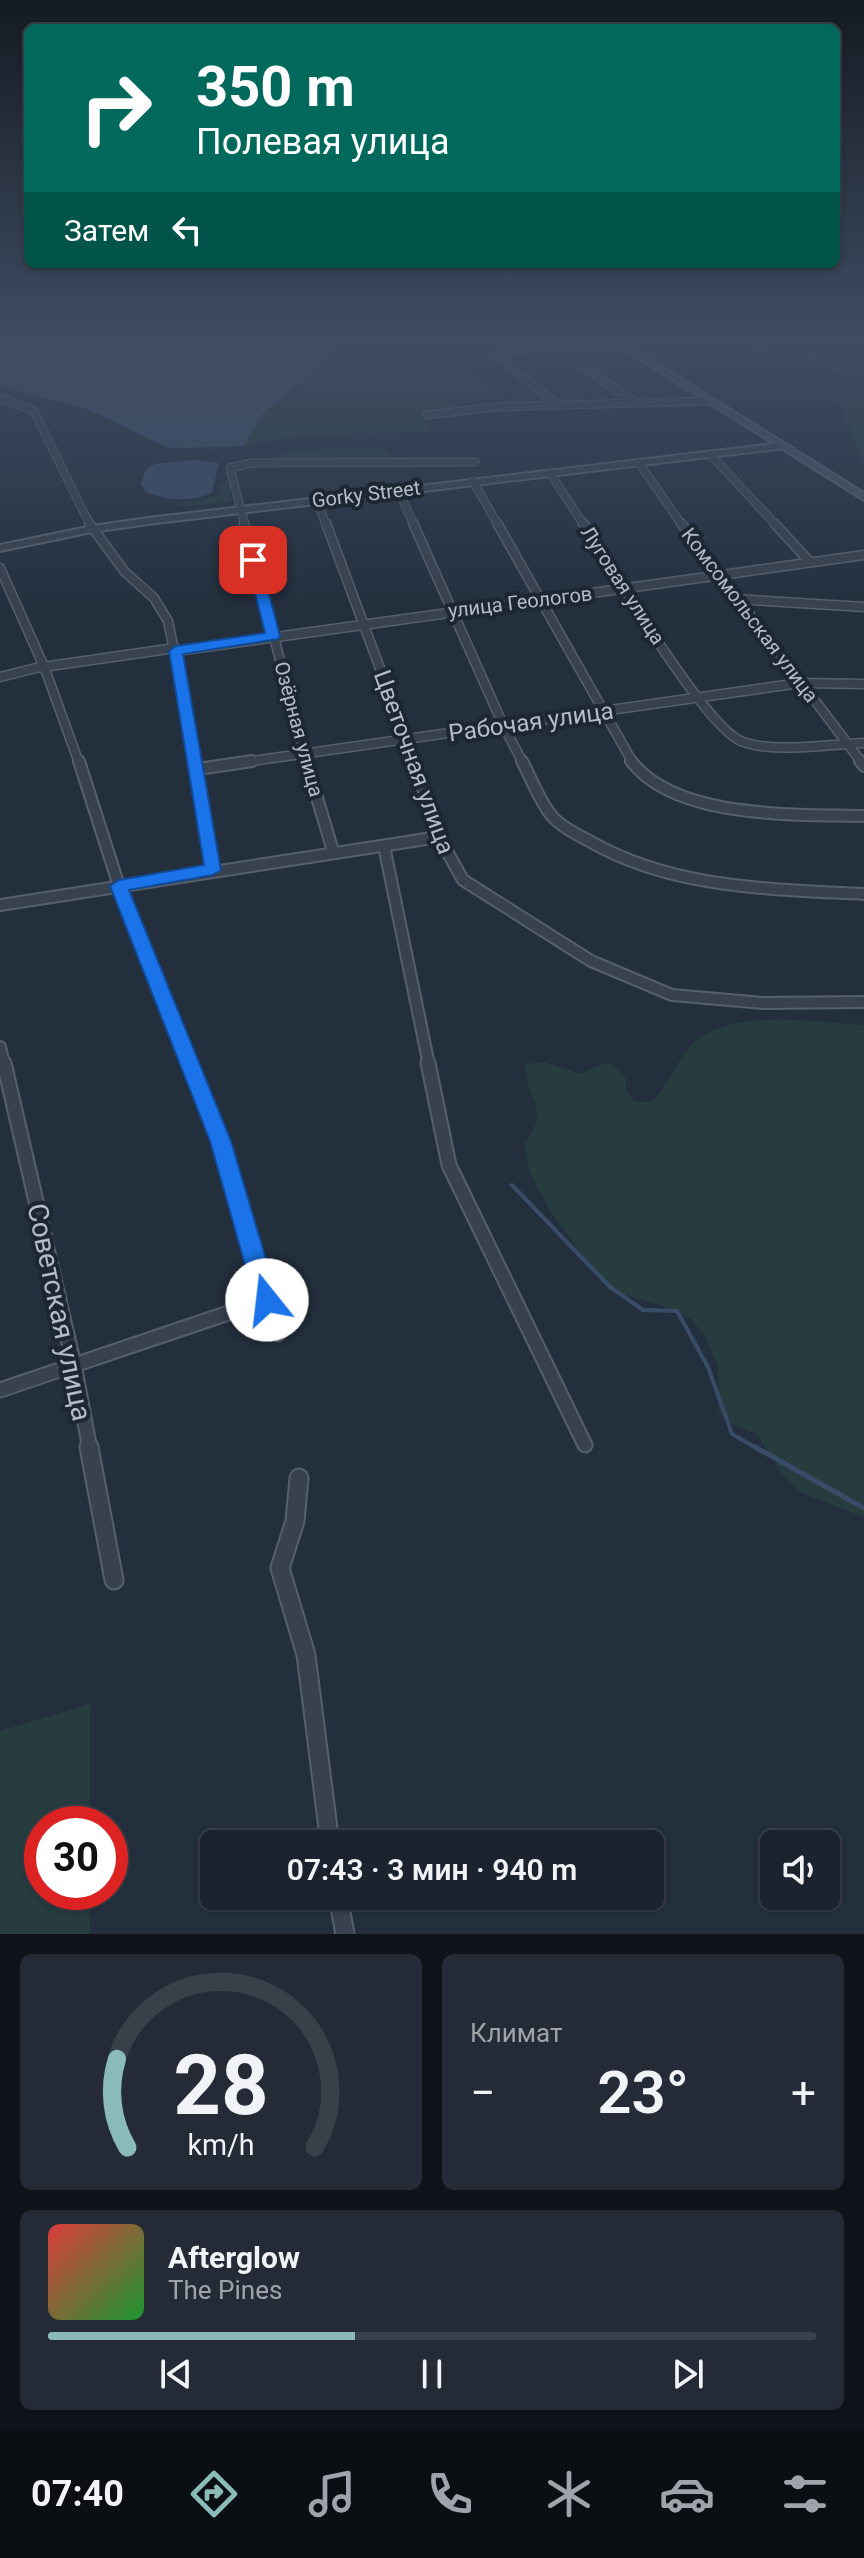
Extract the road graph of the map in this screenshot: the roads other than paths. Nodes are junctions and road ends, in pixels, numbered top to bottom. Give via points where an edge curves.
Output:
1 (42, 427) edge
2 (752, 427) edge
3 (782, 446) junction
4 (711, 455) junction
5 (475, 462) dead end
6 (639, 463) junction
7 (550, 473) junction
8 (473, 481) junction
9 (398, 490) junction
10 (864, 497) edge
11 (317, 500) junction
12 (240, 510) junction
13 (92, 529) junction
14 (0, 548) edge
15 (864, 555) edge
16 (809, 561) junction
17 (0, 568) edge
18 (717, 575) junction
19 (625, 588) junction
20 (735, 599) junction
21 (541, 600) junction
22 (864, 607) edge
23 (452, 611) junction
24 (363, 622) junction
25 (273, 636) junction
26 (175, 649) junction
27 (45, 669) junction
28 (0, 677) edge
29 (800, 683) junction
30 (864, 684) edge
31 (696, 697) junction
32 (602, 711) junction
33 (504, 727) junction
34 (405, 740) junction
35 (847, 743) junction
36 (864, 743) edge
37 (304, 754) junction
38 (864, 766) edge
39 (198, 769) junction
40 (864, 816) edge
41 (439, 837) junction
42 (384, 846) junction
43 (333, 851) junction
44 (213, 870) junction
45 (119, 886) junction
46 (864, 894) edge
47 (0, 905) edge
48 (864, 1002) edge
49 (0, 1047) edge
50 (267, 1300) junction
51 (278, 1334) dead end
52 (74, 1365) junction
53 (0, 1390) edge
54 (585, 1445) dead end
55 (299, 1478) dead end
56 (114, 1580) dead end
57 (328, 1830) edge
58 (341, 1910) edge
59 (345, 1934) edge

1 - 13 street
2 - 3 main road
3 - 4 street, Gorky Street
3 - 10 main road
4 - 6 street, Gorky Street
4 - 16 street
5 - 12 street, Озёрная улица via 242,463 230,468
6 - 7 street, Gorky Street
6 - 18 street, Комсомольская улица
7 - 8 street, Gorky Street
7 - 19 street, Луговая улица
8 - 9 street, Gorky Street
8 - 21 street
9 - 11 street, Gorky Street
9 - 23 street
11 - 12 street, Gorky Street
11 - 24 street, Цветочная улица
12 - 13 street, Gorky Street
12 - 25 street, Озёрная улица
13 - 14 street, Gorky Street
13 - 26 street via 164,610
15 - 16 street, улица Геологов
16 - 18 street, улица Геологов
17 - 27 street
18 - 19 street, улица Геологов
18 - 20 street, Комсомольская улица
19 - 21 street, улица Геологов
19 - 31 street, Луговая улица
20 - 22 street
20 - 29 street, Комсомольская улица
21 - 23 street, улица Геологов
21 - 32 street
23 - 24 street, улица Геологов
23 - 33 street
24 - 25 street, улица Геологов
24 - 34 street, Цветочная улица
25 - 26 street, улица Геологов
25 - 37 street, Озёрная улица
26 - 27 street, улица Геологов
26 - 39 street
27 - 28 street, улица Геологов
27 - 45 street
29 - 30 street, Рабочая улица
29 - 31 street, Рабочая улица
29 - 35 street, Комсомольская улица
31 - 32 street, Рабочая улица
31 - 35 street, Луговая улица via 741,742
32 - 33 street, Рабочая улица
32 - 40 street via 636,767 674,794 697,802
33 - 34 street, Рабочая улица
33 - 46 street via 551,815 612,854 656,871 740,887
34 - 37 street, Рабочая улица
34 - 41 street, Цветочная улица
35 - 36 street, Луговая улица
35 - 38 street, Комсомольская улица
37 - 39 street, Рабочая улица
37 - 43 street, Озёрная улица
39 - 44 street
41 - 42 street
41 - 48 street, Цветочная улица via 463,880 591,961 672,995 763,1003
42 - 43 street
42 - 54 street via 449,1165
43 - 44 street
44 - 45 street
45 - 47 street
45 - 50 street via 221,1141
49 - 52 street, Советская улица
50 - 51 street
50 - 52 street
52 - 53 street
52 - 56 street, Советская улица
55 - 57 street via 295,1521 280,1568 306,1655
58 - 59 street

